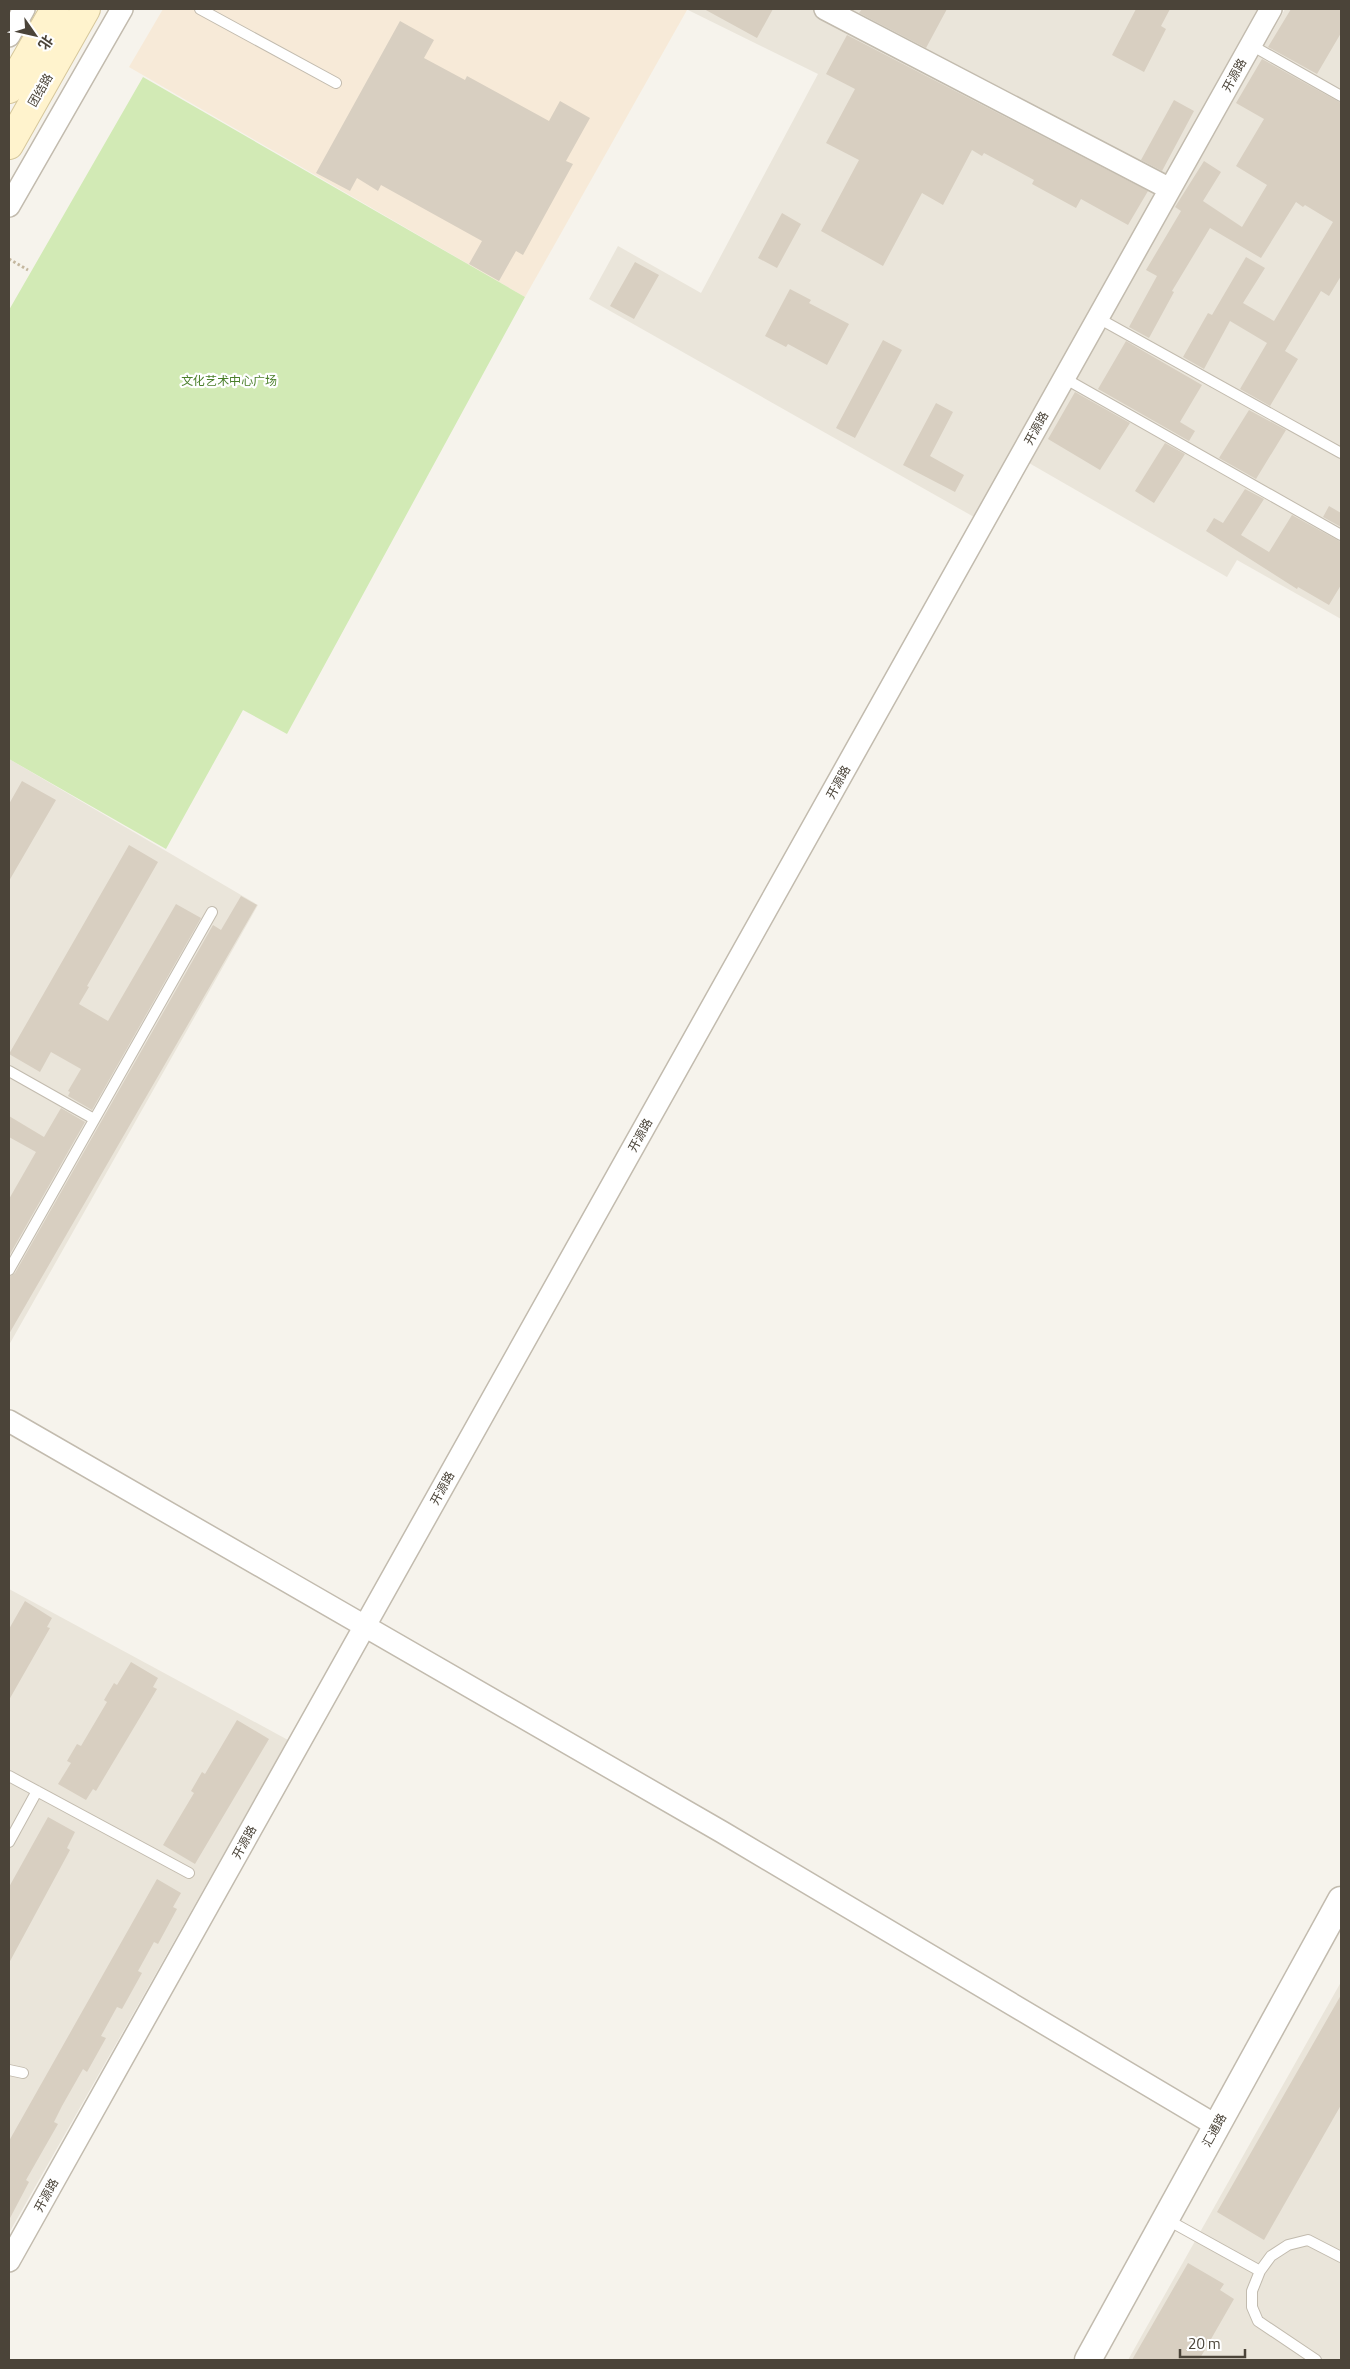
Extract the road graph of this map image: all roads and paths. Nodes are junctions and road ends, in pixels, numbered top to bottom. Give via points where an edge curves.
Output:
1 (24, 9) edge
2 (55, 9) edge
3 (86, 9) edge
4 (122, 9) edge
5 (200, 9) edge
6 (826, 9) edge
7 (1271, 9) edge
8 (9, 36) edge
9 (1251, 45) junction
10 (336, 83) dead end
11 (9, 89) edge
12 (1341, 96) edge
13 (9, 145) edge
14 (1170, 189) junction
15 (9, 206) edge
16 (9, 259) edge
17 (28, 270) dead end
18 (1098, 318) junction
19 (1064, 378) junction
20 (1341, 453) edge
21 (1341, 535) edge
22 (212, 912) dead end
23 (9, 1071) edge
24 (94, 1119) junction
25 (9, 1270) edge
26 (9, 1421) edge
27 (365, 1626) junction
28 (9, 1776) edge
29 (37, 1791) junction
30 (9, 1842) edge
31 (189, 1873) dead end
32 (1341, 1900) edge
33 (9, 2070) edge
34 (23, 2072) dead end
35 (1217, 2126) junction
36 (1166, 2219) junction
37 (1341, 2257) edge
38 (9, 2261) edge
39 (1260, 2271) junction
40 (1088, 2360) edge
41 (1316, 2360) edge

1 - 8 street
2 - 11 main road
3 - 13 main road, 团结路
4 - 15 street
5 - 10 lane
6 - 14 street
7 - 9 street, 开源路
9 - 12 lane
9 - 14 street, 开源路
14 - 18 street, 开源路
16 - 17 path
18 - 19 street, 开源路
18 - 20 lane
19 - 21 lane
19 - 27 street, 开源路
22 - 24 lane
23 - 24 lane
24 - 25 lane
26 - 27 street
27 - 35 street via 722,1832
27 - 38 street, 开源路
28 - 29 lane
29 - 30 lane
29 - 31 lane
32 - 35 street, 汇通路
33 - 34 lane
35 - 36 street, 汇通路
36 - 39 lane
36 - 40 street, 汇通路
37 - 39 lane via 1308,2240 1288,2245 1277,2252
39 - 41 lane via 1252,2292 1252,2307 1258,2321

